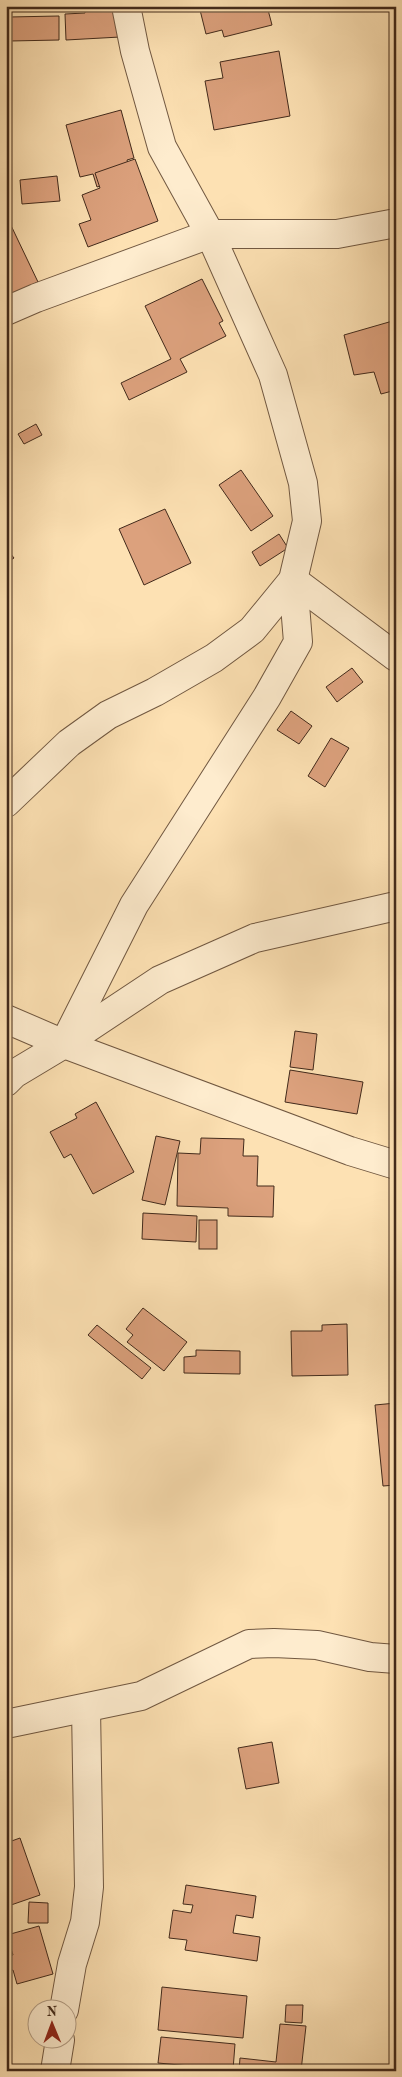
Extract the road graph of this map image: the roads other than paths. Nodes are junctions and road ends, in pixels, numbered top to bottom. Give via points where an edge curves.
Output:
1 (126, 6) edge
2 (396, 223) edge
3 (210, 234) junction
4 (6, 311) edge
5 (294, 580) junction
6 (396, 657) edge
7 (6, 803) edge
8 (396, 906) edge
9 (6, 1019) edge
10 (64, 1044) junction
11 (6, 1082) edge
12 (396, 1165) edge
13 (396, 1659) edge
14 (86, 1708) junction
15 (6, 1724) edge
16 (66, 2000) edge
17 (58, 2050) edge
18 (55, 2071) edge

1 - 3 street via 162,147
2 - 3 street via 337,234
3 - 4 street
3 - 5 street via 273,375 303,483 307,521
5 - 6 street
5 - 7 street via 252,630 214,658 108,715 69,743
5 - 10 street via 298,642 267,697 134,904
8 - 10 street via 255,938 160,980
9 - 10 street
10 - 11 street
10 - 12 street via 350,1151
13 - 14 street via 370,1657 317,1645 249,1644 141,1696
14 - 15 street
14 - 16 street via 89,1887 85,1922 72,1964
17 - 18 street

